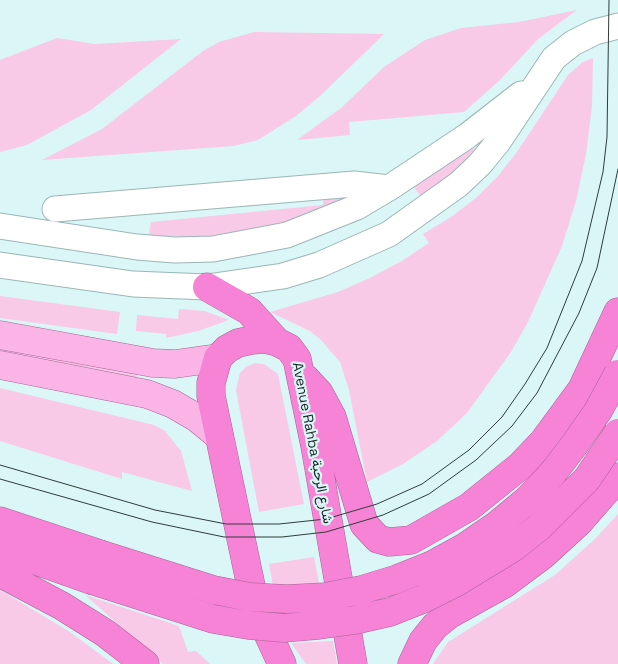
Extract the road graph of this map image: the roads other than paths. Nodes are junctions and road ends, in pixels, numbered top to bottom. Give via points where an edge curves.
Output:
1 (618, 26) edge
2 (535, 84) junction
3 (389, 188) junction
4 (55, 208) dead end
5 (0, 226) edge
6 (0, 265) edge
7 (207, 287) junction
8 (618, 312) edge
9 (0, 335) edge
10 (277, 342) junction
11 (218, 358) junction
12 (0, 365) edge
13 (301, 372) junction
14 (618, 374) edge
15 (618, 433) edge
16 (218, 436) junction
17 (618, 477) edge
18 (0, 521) edge
19 (0, 548) edge
20 (0, 573) edge
21 (145, 664) edge
22 (282, 664) edge
23 (352, 664) edge
24 (412, 664) edge

1 - 2 street via 595,32 573,43 554,58
2 - 3 street via 467,136
2 - 7 street via 480,164 459,184 388,234 355,251 301,270 245,283
3 - 4 street via 354,184
3 - 5 street via 357,207 287,235 213,249 137,247
6 - 7 street via 133,284
7 - 10 highway, Avenue Rahba شارع الرحبة via 249,311
8 - 13 highway via 582,389 543,442 520,466 469,507 411,540 378,539 364,524 332,417 319,393
9 - 11 main road via 153,364
10 - 11 highway via 265,339 238,343
10 - 13 highway, Avenue Rahba شارع الرحبة via 289,348
11 - 16 highway via 211,383
12 - 16 main road via 147,394 197,418
13 - 23 highway, Avenue Rahba شارع الرحبة
14 - 18 highway, bridge via 598,411 552,474 497,526 432,565 361,590 288,599 250,597 214,590
15 - 19 highway, bridge via 587,479 514,547 423,599 390,612 355,620 284,628 213,619
16 - 22 highway via 251,586
17 - 24 highway via 579,522 543,555 504,584 435,626
20 - 21 highway via 62,606

